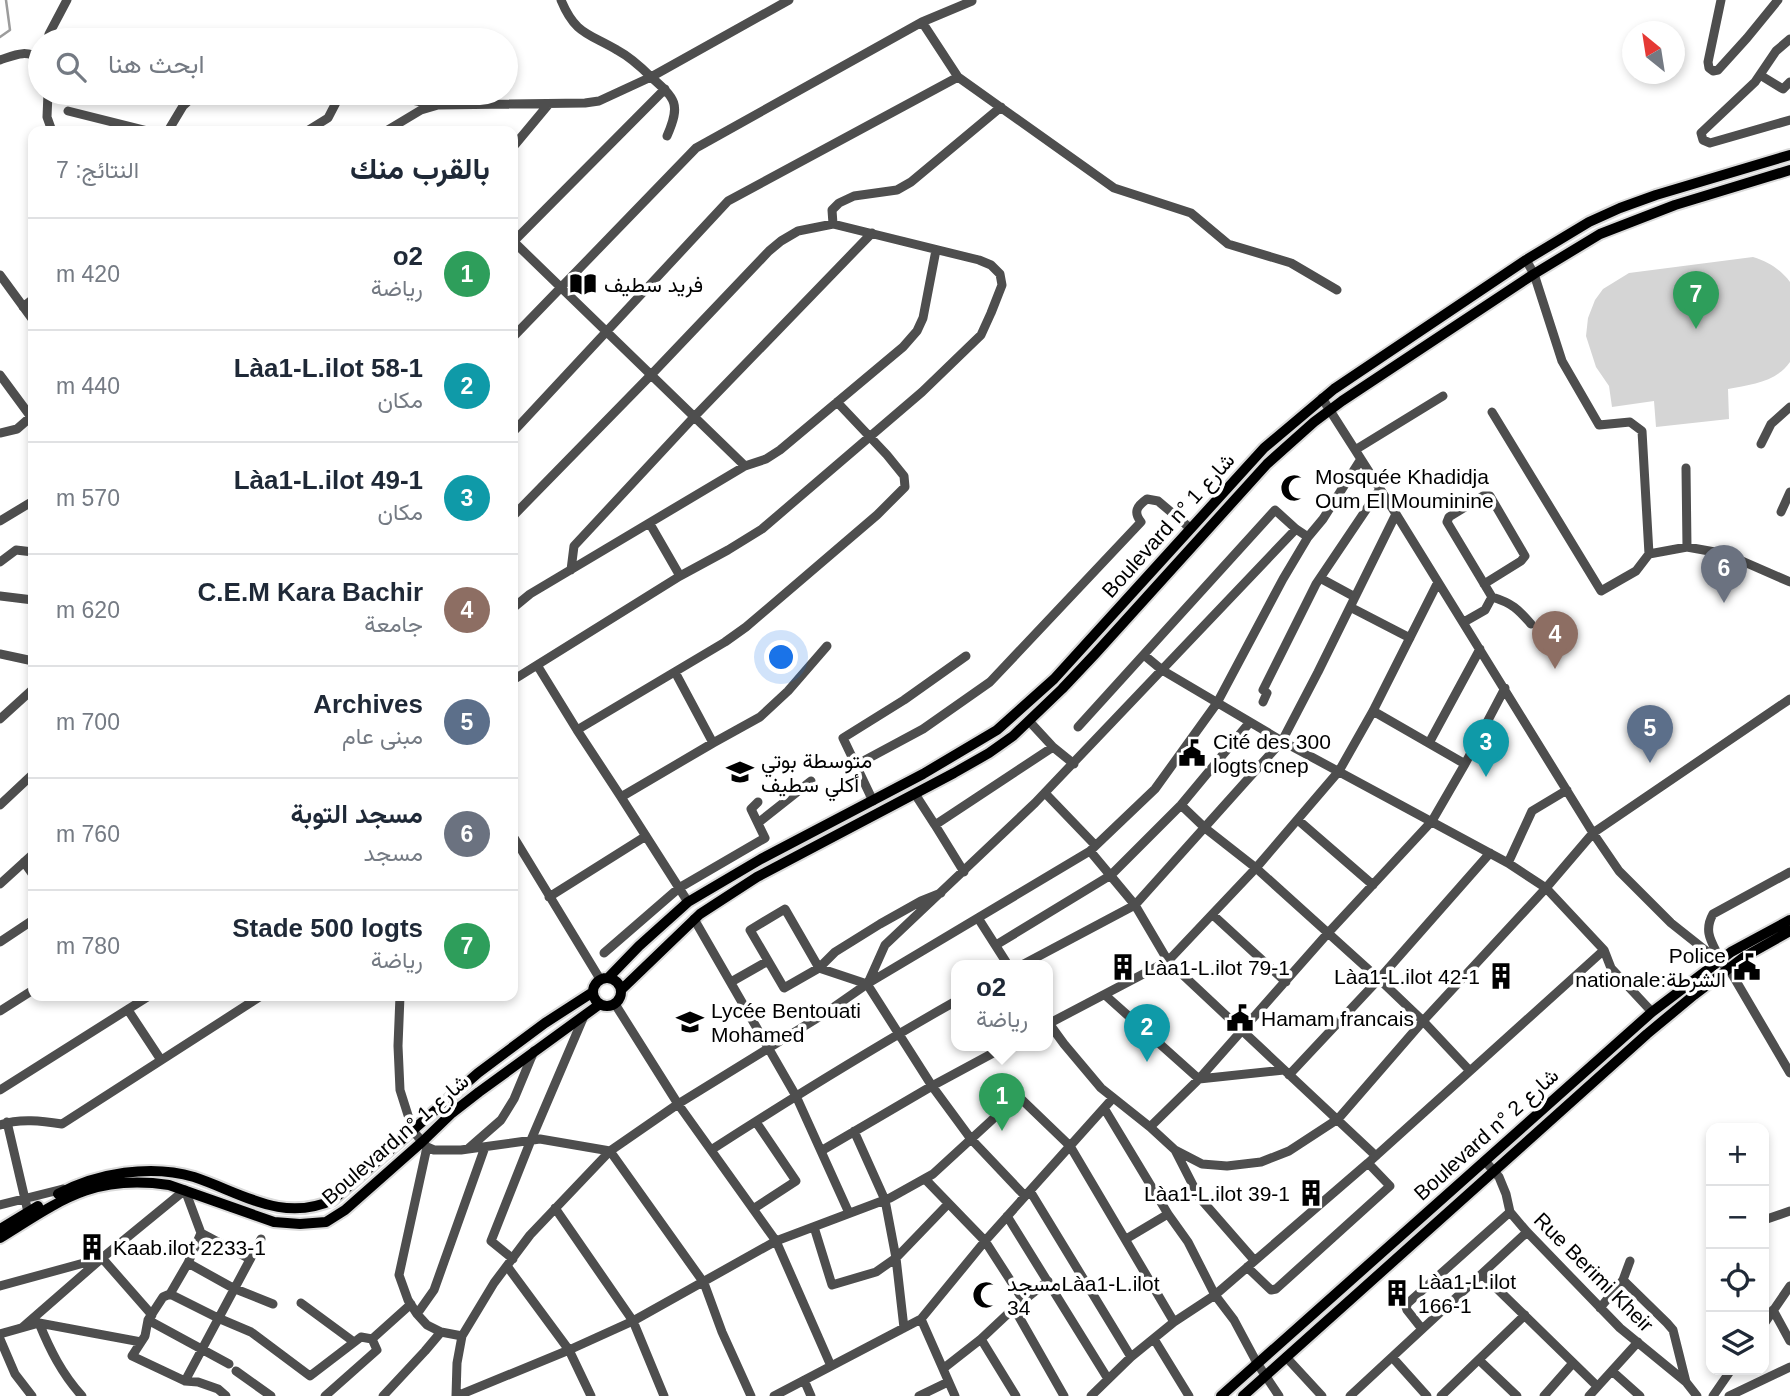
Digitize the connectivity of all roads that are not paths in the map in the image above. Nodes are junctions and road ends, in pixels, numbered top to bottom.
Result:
1 (67, 0) edge
2 (561, 0) edge
3 (789, 0) edge
4 (970, 0) edge
5 (1721, 0) edge
6 (1778, 0) edge
7 (922, 22) junction
8 (52, 28) edge
9 (1790, 39) edge
10 (28, 53) edge
11 (0, 60) edge
12 (1760, 75) junction
13 (958, 77) junction
14 (651, 78) junction
15 (1790, 82) edge
16 (665, 89) junction
17 (48, 105) edge
18 (184, 105) edge
19 (335, 105) edge
20 (438, 105) joint
21 (548, 105) junction
22 (1001, 107) junction
23 (68, 111) dead end
24 (1790, 120) edge
25 (50, 126) edge
26 (128, 126) edge
27 (171, 126) edge
28 (315, 126) edge
29 (395, 126) edge
30 (667, 136) dead end
31 (518, 141) edge
32 (1790, 155) edge
33 (1790, 170) edge
34 (833, 224) junction
35 (872, 233) junction
36 (518, 237) edge
37 (518, 247) edge
38 (936, 250) junction
39 (1526, 260) junction
40 (1534, 274) junction
41 (0, 275) edge
42 (561, 288) junction
43 (1337, 290) dead end
44 (28, 303) edge
45 (23, 307) junction
46 (28, 314) edge
47 (606, 330) junction
48 (518, 332) edge
49 (0, 374) edge
50 (650, 376) junction
51 (1443, 396) dead end
52 (1322, 398) junction
53 (837, 402) junction
54 (1790, 407) edge
55 (1330, 410) junction
56 (28, 411) edge
57 (1492, 412) dead end
58 (694, 418) junction
59 (28, 419) edge
60 (518, 427) edge
61 (0, 433) edge
62 (869, 437) junction
63 (1761, 444) dead end
64 (1355, 450) junction
65 (1361, 459) junction
66 (745, 466) junction
67 (1686, 468) dead end
68 (1381, 489) junction
69 (1790, 492) edge
70 (28, 504) edge
71 (518, 511) edge
72 (1781, 512) dead end
73 (1396, 514) junction
74 (0, 521) edge
75 (650, 524) junction
76 (1190, 528) junction
77 (1296, 529) junction
78 (1308, 537) junction
79 (1688, 547) junction
80 (28, 551) edge
81 (1649, 554) junction
82 (0, 562) edge
83 (571, 570) junction
84 (680, 576) junction
85 (1320, 578) junction
86 (1438, 582) junction
87 (1790, 582) edge
88 (1484, 584) junction
89 (0, 596) edge
90 (1355, 597) junction
91 (1492, 597) junction
92 (28, 599) edge
93 (518, 604) edge
94 (1350, 607) junction
95 (1464, 622) junction
96 (1531, 624) dead end
97 (1410, 638) junction
98 (827, 646) dead end
99 (1480, 649) junction
100 (0, 654) edge
101 (1144, 655) junction
102 (966, 656) dead end
103 (28, 660) edge
104 (537, 665) junction
105 (1162, 670) junction
106 (675, 672) junction
107 (518, 677) edge
108 (1505, 688) junction
109 (28, 694) edge
110 (1790, 699) edge
111 (1263, 702) dead end
112 (1217, 703) junction
113 (1373, 711) junction
114 (0, 719) edge
115 (1029, 721) junction
116 (1250, 722) junction
117 (1078, 727) dead end
118 (577, 730) junction
119 (1282, 741) junction
120 (713, 743) junction
121 (1429, 743) junction
122 (1054, 747) junction
123 (1074, 764) junction
124 (1465, 764) junction
125 (856, 765) junction
126 (1339, 771) junction
127 (28, 779) edge
128 (811, 781) dead end
129 (1567, 790) junction
130 (1045, 793) junction
131 (915, 794) junction
132 (621, 797) junction
133 (873, 801) junction
134 (758, 802) dead end
135 (0, 805) edge
136 (1181, 805) junction
137 (1297, 820) junction
138 (1432, 821) junction
139 (758, 823) junction
140 (935, 825) junction
141 (1205, 828) junction
142 (1593, 833) junction
143 (646, 836) junction
144 (765, 838) junction
145 (518, 844) edge
146 (1093, 848) junction
147 (774, 852) junction
148 (1490, 853) junction
149 (28, 858) edge
150 (24, 862) junction
151 (1508, 863) junction
152 (28, 868) edge
153 (1256, 868) junction
154 (964, 872) junction
155 (1790, 872) edge
156 (1111, 875) junction
157 (0, 884) edge
158 (1373, 885) junction
159 (679, 888) junction
160 (1546, 888) junction
161 (941, 893) junction
162 (549, 897) junction
163 (688, 902) junction
164 (1135, 905) junction
165 (1213, 915) junction
166 (978, 918) junction
167 (694, 919) junction
168 (1790, 920) edge
169 (28, 923) edge
170 (1790, 931) edge
171 (1328, 933) junction
172 (0, 942) edge
173 (996, 945) junction
174 (1604, 950) junction
175 (604, 953) dead end
176 (1005, 960) edge
177 (1031, 960) edge
178 (768, 961) junction
179 (1168, 961) junction
180 (1725, 965) junction
181 (818, 968) junction
182 (605, 978) junction
183 (1379, 979) junction
184 (731, 982) junction
185 (1286, 982) junction
186 (867, 984) junction
187 (621, 990) junction
188 (593, 992) junction
189 (28, 993) edge
190 (1105, 995) junction
191 (142, 1001) edge
192 (253, 1001) edge
193 (400, 1001) edge
194 (600, 1004) junction
195 (615, 1004) junction
196 (951, 1004) edge
197 (128, 1010) junction
198 (0, 1011) edge
199 (1652, 1012) junction
200 (585, 1014) junction
201 (1053, 1021) edge
202 (1423, 1021) junction
203 (1053, 1030) edge
204 (1242, 1031) junction
205 (899, 1034) junction
206 (768, 1048) junction
207 (535, 1050) junction
208 (997, 1051) edge
209 (161, 1060) junction
210 (1470, 1071) junction
211 (1287, 1072) junction
212 (1790, 1073) edge
213 (1199, 1079) junction
214 (932, 1086) junction
215 (0, 1090) edge
216 (796, 1096) junction
217 (1112, 1098) junction
218 (678, 1104) junction
219 (1104, 1108) junction
220 (1338, 1119) junction
221 (756, 1122) junction
222 (4, 1123) edge
223 (1150, 1127) junction
224 (413, 1131) junction
225 (854, 1131) junction
226 (971, 1139) junction
227 (531, 1140) junction
228 (424, 1145) junction
229 (1070, 1146) junction
230 (485, 1147) junction
231 (468, 1149) junction
232 (711, 1150) junction
233 (1175, 1150) junction
234 (610, 1151) junction
235 (821, 1151) junction
236 (1377, 1156) junction
237 (1485, 1161) junction
238 (1368, 1163) junction
239 (1494, 1171) junction
240 (925, 1179) junction
241 (73, 1186) junction
242 (185, 1190) junction
243 (1028, 1193) junction
244 (25, 1198) junction
245 (885, 1199) junction
246 (948, 1204) junction
247 (0, 1205) edge
248 (555, 1208) junction
249 (753, 1209) junction
250 (1790, 1211) edge
251 (27, 1212) junction
252 (1510, 1212) junction
253 (849, 1213) junction
254 (1168, 1214) junction
255 (1007, 1216) junction
256 (1769, 1219) edge
257 (814, 1227) junction
258 (0, 1229) edge
259 (1527, 1231) junction
260 (201, 1233) junction
261 (0, 1238) edge
262 (261, 1239) dead end
263 (1126, 1239) junction
264 (776, 1241) junction
265 (985, 1241) junction
266 (102, 1258) junction
267 (896, 1258) junction
268 (250, 1259) junction
269 (1630, 1261) dead end
270 (188, 1263) junction
271 (510, 1263) junction
272 (1251, 1263) junction
273 (1482, 1273) junction
274 (1048, 1280) junction
275 (1623, 1280) junction
276 (704, 1283) junction
277 (0, 1286) edge
278 (1790, 1286) edge
279 (233, 1288) junction
280 (170, 1294) junction
281 (1215, 1295) junction
282 (1023, 1300) junction
283 (302, 1303) dead end
284 (273, 1304) dead end
285 (411, 1304) junction
286 (1014, 1308) junction
287 (1600, 1308) junction
288 (1773, 1310) junction
289 (417, 1314) junction
290 (1525, 1315) junction
291 (1769, 1316) edge
292 (150, 1318) junction
293 (218, 1318) junction
294 (921, 1319) junction
295 (633, 1321) junction
296 (1174, 1322) junction
297 (39, 1323) junction
298 (23, 1328) junction
299 (904, 1328) junction
300 (1422, 1329) junction
301 (441, 1332) junction
302 (462, 1336) junction
303 (0, 1337) edge
304 (372, 1339) junction
305 (981, 1339) junction
306 (1154, 1339) junction
307 (1790, 1340) edge
308 (141, 1342) junction
309 (354, 1342) junction
310 (1637, 1342) junction
311 (201, 1349) junction
312 (569, 1350) junction
313 (1131, 1357) junction
314 (1286, 1357) junction
315 (1392, 1357) junction
316 (1479, 1360) junction
317 (1257, 1363) junction
318 (1573, 1363) junction
319 (831, 1366) junction
320 (1790, 1367) edge
321 (944, 1368) junction
322 (1612, 1371) junction
323 (1266, 1374) junction
324 (1728, 1375) edge
325 (1108, 1379) junction
326 (804, 1380) junction
327 (185, 1381) junction
328 (948, 1382) junction
329 (1686, 1382) junction
330 (1598, 1386) junction
331 (32, 1396) edge
332 (82, 1396) edge
333 (226, 1396) edge
334 (271, 1396) edge
335 (325, 1396) edge
336 (383, 1396) edge
337 (457, 1396) edge
338 (591, 1396) edge
339 (664, 1396) edge
340 (751, 1396) edge
341 (774, 1396) edge
342 (811, 1396) edge
343 (919, 1396) edge
344 (956, 1396) edge
345 (1016, 1396) edge
346 (1064, 1396) edge
347 (1091, 1396) edge
348 (1189, 1396) edge
349 (1221, 1396) edge
350 (1243, 1396) edge
351 (1279, 1396) edge
352 (1322, 1396) edge
353 (1350, 1396) edge
354 (1427, 1396) edge
355 (1441, 1396) edge
356 (1517, 1396) edge
357 (1544, 1396) edge
358 (1589, 1396) edge
359 (1640, 1396) edge
360 (1697, 1396) edge
361 (1713, 1396) edge
362 (1729, 1396) edge

1 - 8 street
2 - 14 street
3 - 14 street
4 - 7 street
5 - 6 street
7 - 13 street
7 - 42 street
9 - 12 street
10 - 11 street
12 - 15 street
12 - 24 street
13 - 22 street
13 - 47 street
14 - 16 street
14 - 21 street
16 - 30 street
16 - 36 street
17 - 25 street
18 - 27 street
19 - 28 street
20 - 21 street
20 - 29 street
21 - 31 street
22 - 34 street
22 - 43 street
23 - 26 street
32 - 39 main road, Boulevard n° شارع 1
33 - 40 main road, Boulevard n° شارع 1
34 - 35 street
34 - 50 street
35 - 38 street
35 - 58 street
37 - 42 street
38 - 53 street
38 - 62 street
39 - 40 street
39 - 52 main road, Boulevard n° شارع 1
40 - 55 main road, Boulevard n° شارع 1
40 - 81 street
41 - 45 street
42 - 47 street
42 - 48 street
44 - 45 street
45 - 46 street
47 - 50 street
47 - 60 street
49 - 56 street
50 - 58 street
50 - 71 street
51 - 64 street
52 - 55 street
52 - 76 main road, Boulevard n° شارع 1
53 - 62 street
53 - 66 street
54 - 63 street
55 - 64 street
55 - 115 main road, Boulevard n° شارع 1
57 - 81 street
58 - 66 street
58 - 83 street
59 - 61 street
62 - 84 street
62 - 106 street
64 - 65 street
65 - 68 street
65 - 78 street
66 - 75 street
67 - 79 street
68 - 73 street
68 - 85 street
69 - 72 street
70 - 74 street
73 - 86 street
73 - 90 street
75 - 83 street
75 - 84 street
76 - 125 street
76 - 133 main road, Boulevard n° شارع 1
77 - 78 street
77 - 101 street
77 - 105 street
78 - 112 street
79 - 81 street
79 - 87 street
80 - 82 street
83 - 93 street
84 - 104 street
85 - 90 street
85 - 111 street
86 - 95 street
86 - 97 street
88 - 88 street
88 - 91 street
89 - 92 street
90 - 94 street
91 - 95 street
91 - 96 street
94 - 97 street
94 - 119 street
95 - 99 street
97 - 113 street
98 - 120 street
99 - 108 street
99 - 121 street
100 - 103 street
101 - 105 street
101 - 117 street
102 - 125 street
104 - 107 street
104 - 118 street
105 - 112 street
105 - 123 street
106 - 118 street
106 - 120 street
108 - 124 street
108 - 129 street
109 - 114 street
110 - 142 street
112 - 116 street
112 - 146 street
113 - 121 street
113 - 126 street
115 - 122 street
115 - 131 main road, Boulevard n° شارع 1
116 - 119 street
116 - 136 street
118 - 132 street
119 - 126 street
119 - 141 street
120 - 132 street
121 - 124 street
122 - 123 street
122 - 140 street
123 - 130 street
124 - 138 street
125 - 133 street
126 - 137 street
126 - 138 street
127 - 135 street
128 - 139 street
129 - 142 street
129 - 151 street
130 - 146 street
130 - 154 street
131 - 140 street
131 - 167 main road, Boulevard n° شارع 1
132 - 143 street
133 - 147 main road, Boulevard n° شارع 1
134 - 139 street
136 - 141 street
136 - 156 street
137 - 153 street
137 - 158 street
138 - 148 street
138 - 158 street
139 - 144 street
140 - 154 street
141 - 153 street
141 - 164 street
142 - 160 street
142 - 180 street
143 - 159 street
143 - 162 street
144 - 147 street
144 - 159 street
145 - 162 street
146 - 156 street
146 - 166 street
147 - 163 main road, Boulevard n° شارع 1
148 - 151 street
148 - 183 street
149 - 150 street
150 - 152 street
150 - 157 street
151 - 160 street
153 - 165 street
153 - 171 street
154 - 161 street
155 - 180 street
156 - 164 street
156 - 173 street
158 - 171 street
159 - 163 street
159 - 175 street
160 - 174 street
160 - 202 street
161 - 181 street
161 - 186 street
162 - 182 street
163 - 182 main road, Boulevard n° شارع 1
164 - 177 street
164 - 179 street
165 - 179 street
165 - 185 street
166 - 173 street
166 - 186 street
167 - 184 street
167 - 187 main road, Boulevard n° شارع 1
168 - 180 main road, Boulevard n° شارع 2
169 - 172 street
170 - 180 main road, Boulevard n° شارع 2
171 - 183 street
171 - 185 street
173 - 176 street
174 - 199 street
174 - 210 street
178 - 181 street
178 - 181 street
178 - 184 street
179 - 190 street
179 - 204 street
180 - 199 main road, Boulevard n° شارع 2
180 - 212 street
180 - 239 main road, Boulevard n° شارع 2
181 - 186 street
182 - 187 main road
182 - 188 main road
183 - 202 street
183 - 211 street
184 - 206 street
185 - 204 street
186 - 205 street
186 - 206 street
187 - 195 main road
188 - 194 main road
188 - 224 main road, Boulevard n° شارع 1
189 - 198 street
190 - 201 street
190 - 213 street
191 - 197 street
192 - 209 street
193 - 224 street
194 - 195 main road
194 - 200 main road, Boulevard n° شارع 1
195 - 218 street
196 - 205 street
197 - 209 street
197 - 215 street
199 - 237 main road, Boulevard n° شارع 2
200 - 207 main road, Boulevard n° شارع 1
200 - 227 street
202 - 210 street
202 - 220 street
203 - 217 street
204 - 211 street
204 - 213 street
205 - 214 street
205 - 216 street
206 - 216 street
206 - 218 street
207 - 228 main road, Boulevard n° شارع 1
207 - 231 street
208 - 214 street
209 - 222 street
210 - 236 street
211 - 213 street
211 - 220 street
213 - 223 street
214 - 225 street
214 - 226 street
216 - 221 street
216 - 235 street
217 - 219 street
217 - 223 street
218 - 232 street
218 - 234 street
219 - 229 street
219 - 254 street
220 - 233 street
220 - 236 street
221 - 232 street
221 - 249 street
222 - 244 street
223 - 233 street
224 - 228 street
224 - 241 main road, Boulevard n° شارع 1
225 - 235 street
225 - 245 street
226 - 229 street
226 - 240 street
226 - 243 street
227 - 230 street
227 - 234 street
227 - 271 street
228 - 231 street
228 - 242 main road, Boulevard n° شارع 1
228 - 285 street
229 - 243 street
229 - 263 street
230 - 231 street
230 - 289 street
232 - 249 street
233 - 272 street
234 - 248 street
234 - 276 street
235 - 253 street
236 - 238 street
237 - 239 street, Rue Berimi Kheir
237 - 317 main road, Boulevard n° شارع 2
238 - 272 street
238 - 272 street
239 - 252 street, Rue Berimi Kheir
239 - 314 main road, Boulevard n° شارع 2
240 - 245 street
240 - 246 street
241 - 244 street
241 - 251 main road, Boulevard n° شارع 1
242 - 260 street
242 - 261 main road, Boulevard n° شارع 1
242 - 266 street
243 - 255 street
243 - 313 street
244 - 247 street
244 - 251 street
245 - 253 street
245 - 267 street
246 - 265 street
246 - 267 street
248 - 271 street
248 - 295 street
249 - 264 street
250 - 256 street
251 - 258 main road, Boulevard n° شارع 1
252 - 259 street, Rue Berimi Kheir
252 - 300 street
253 - 257 street
254 - 263 street
254 - 281 street
255 - 265 street
255 - 274 street
257 - 264 street
257 - 267 street
259 - 273 street
259 - 287 street, Rue Berimi Kheir
260 - 268 street
260 - 270 street
262 - 268 street
263 - 296 street
264 - 276 street
264 - 319 street
265 - 282 street
265 - 294 street
266 - 277 street
266 - 292 street
266 - 298 street
267 - 299 street
268 - 279 street
269 - 275 street
270 - 279 street
270 - 280 street
271 - 302 street
271 - 312 street
272 - 281 street
273 - 290 street
273 - 300 street
274 - 282 street
274 - 325 street
275 - 287 street
275 - 329 street
276 - 295 street
276 - 340 street
278 - 288 street
279 - 284 street
279 - 293 street
280 - 292 street
280 - 293 street
281 - 296 street
281 - 317 street
282 - 286 street
283 - 309 street
285 - 289 street
285 - 304 street
286 - 305 street
286 - 346 street
287 - 310 street, Rue Berimi Kheir
288 - 291 street
288 - 307 street
289 - 301 street
290 - 316 street
290 - 318 street
292 - 308 street
292 - 311 street
293 - 309 street
293 - 311 street
294 - 299 street
294 - 321 street
295 - 312 street
295 - 339 street
296 - 306 street
297 - 298 street
297 - 308 street
297 - 332 street
298 - 303 street
299 - 319 street
300 - 315 street
301 - 302 street
301 - 336 street
302 - 337 street
303 - 331 street
304 - 309 street
304 - 335 street
305 - 321 street
305 - 345 street
306 - 313 street
306 - 348 street
308 - 327 street
310 - 322 street
310 - 329 street, Rue Berimi Kheir
311 - 327 street
311 - 334 street
312 - 337 street
312 - 338 street
313 - 325 street
314 - 323 main road, Boulevard n° شارع 2
314 - 352 street
315 - 353 street
315 - 354 street
316 - 355 street
316 - 356 street
317 - 323 street
317 - 349 main road, Boulevard n° شارع 2
318 - 330 street
318 - 357 street
319 - 326 street
320 - 362 street
321 - 328 street
322 - 330 street
322 - 359 street
323 - 350 main road, Boulevard n° شارع 2
323 - 351 street
324 - 361 street
325 - 347 street
326 - 341 street
326 - 342 street
327 - 333 street
328 - 343 street
328 - 344 street
329 - 360 street, Rue Berimi Kheir
330 - 358 street

